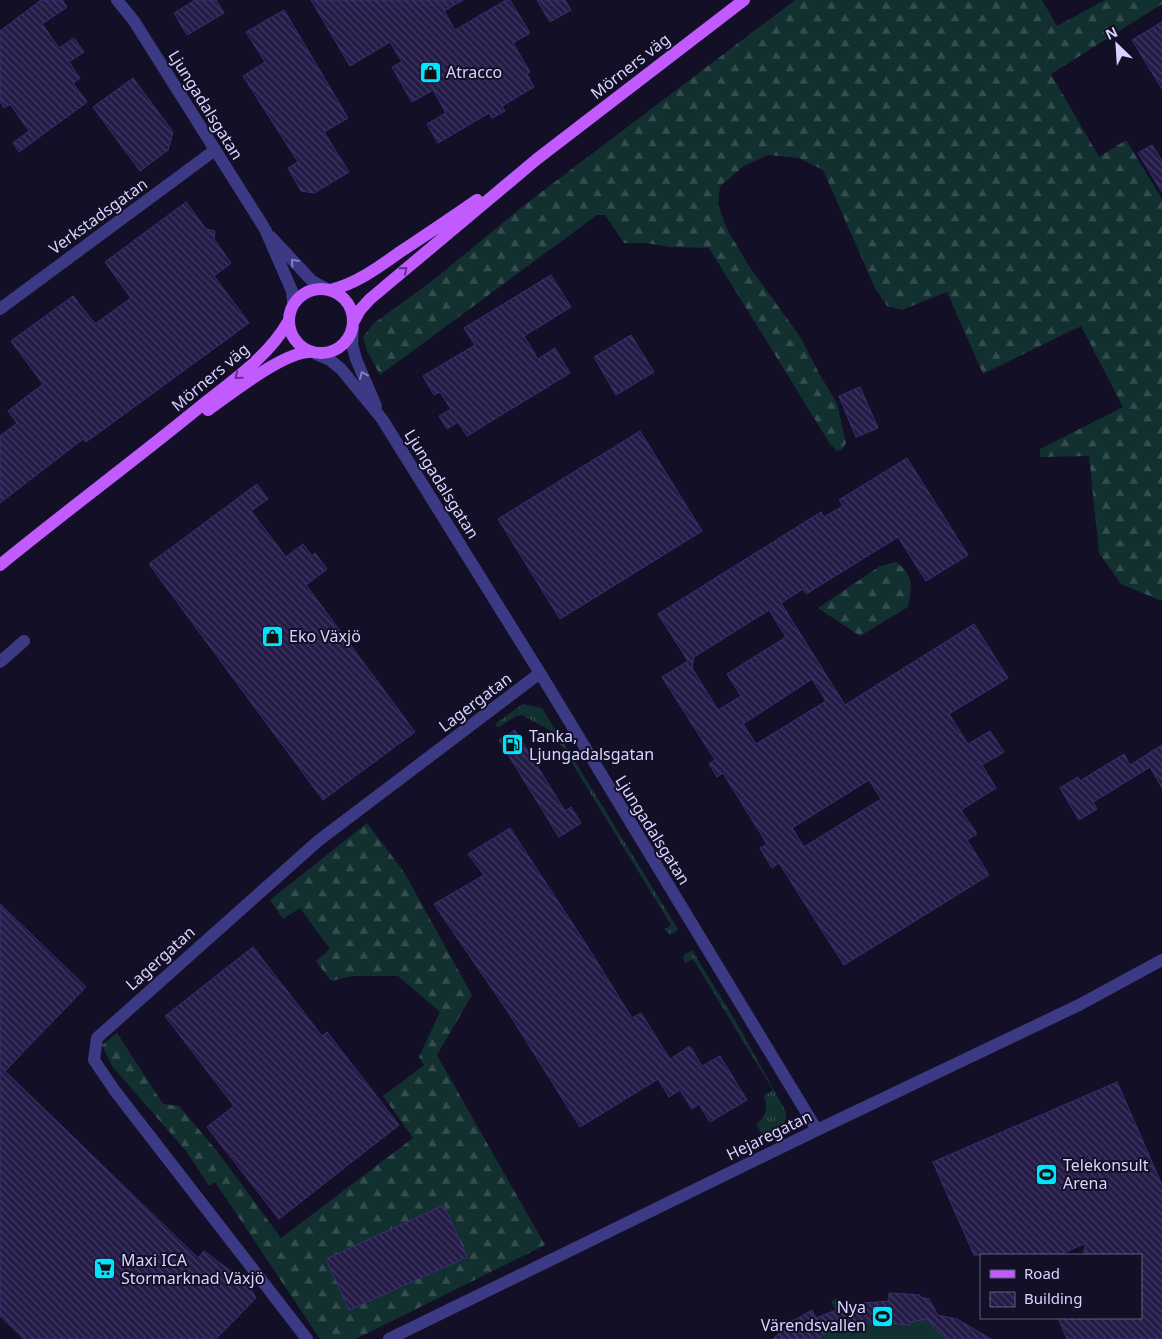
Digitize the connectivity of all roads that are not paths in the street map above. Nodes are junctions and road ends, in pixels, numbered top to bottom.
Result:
1 (117, 0) edge
2 (744, 0) edge
3 (215, 150) junction
4 (537, 159) junction
5 (265, 229) junction
6 (328, 290) junction
7 (293, 304) junction
8 (0, 310) edge
9 (288, 322) junction
10 (353, 323) junction
11 (313, 353) junction
12 (382, 420) junction
13 (146, 452) junction
14 (0, 565) edge
15 (24, 641) dead end
16 (0, 662) edge
17 (540, 674) junction
18 (1162, 960) edge
19 (817, 1130) junction
20 (307, 1339) edge
21 (389, 1339) edge

1 - 3 street, Ljungadalsgatan
2 - 4 main road, Mörners väg
3 - 5 street, Ljungadalsgatan
3 - 8 street, Verkstadsgatan
4 - 6 main road, Mörners väg
10 -> 4 main road, Mörners väg
6 -> 5 street, Ljungadalsgatan
5 - 7 street, Ljungadalsgatan
6 - 7 main road
6 - 10 main road
7 - 9 main road
9 - 11 main road
9 -> 13 main road, Mörners väg
10 - 11 main road
12 -> 10 street, Ljungadalsgatan
11 - 12 street, Ljungadalsgatan
11 - 13 main road, Mörners väg
12 - 17 street, Ljungadalsgatan
13 - 14 main road, Mörners väg
15 - 16 street
17 - 19 street, Ljungadalsgatan
17 - 20 street, Lagergatan
18 - 19 street, Hejaregatan
19 - 21 street, Hejaregatan

